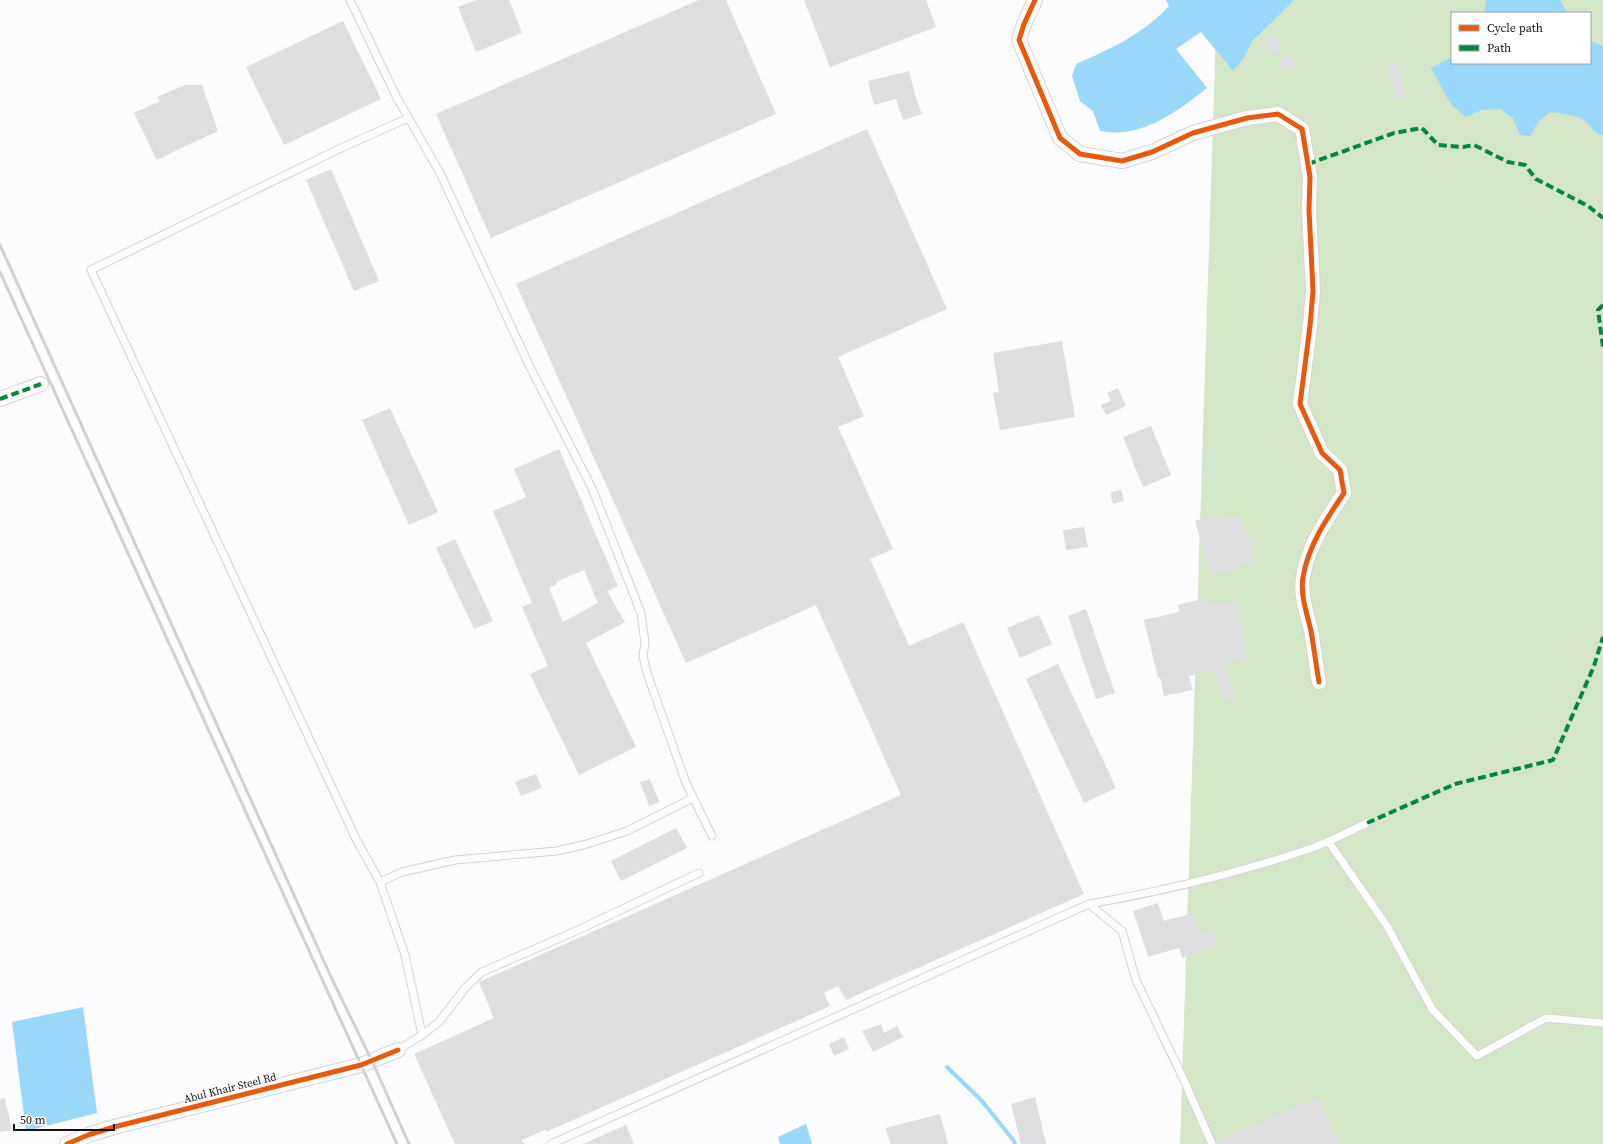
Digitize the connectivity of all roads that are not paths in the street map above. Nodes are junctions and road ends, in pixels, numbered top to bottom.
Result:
1 (350, 0) edge
2 (1035, 0) edge
3 (408, 118) junction
4 (41, 384) dead end
5 (0, 399) edge
6 (1319, 682) dead end
7 (693, 798) junction
8 (1367, 824) dead end
9 (712, 836) dead end
10 (1328, 841) junction
11 (699, 873) dead end
12 (380, 882) junction
13 (1089, 904) junction
14 (1603, 1023) edge
15 (422, 1035) junction
16 (398, 1050) joint
17 (67, 1144) edge
18 (551, 1144) edge
19 (1212, 1144) edge

1 - 3 lane
2 - 6 street
3 - 7 lane
3 - 12 lane
4 - 5 street
7 - 9 lane
7 - 12 lane
8 - 10 lane
10 - 13 lane
10 - 14 lane
11 - 15 lane
12 - 15 lane
13 - 18 lane
13 - 19 lane
15 - 16 lane
16 - 17 street, Abul Khair Steel Rd

